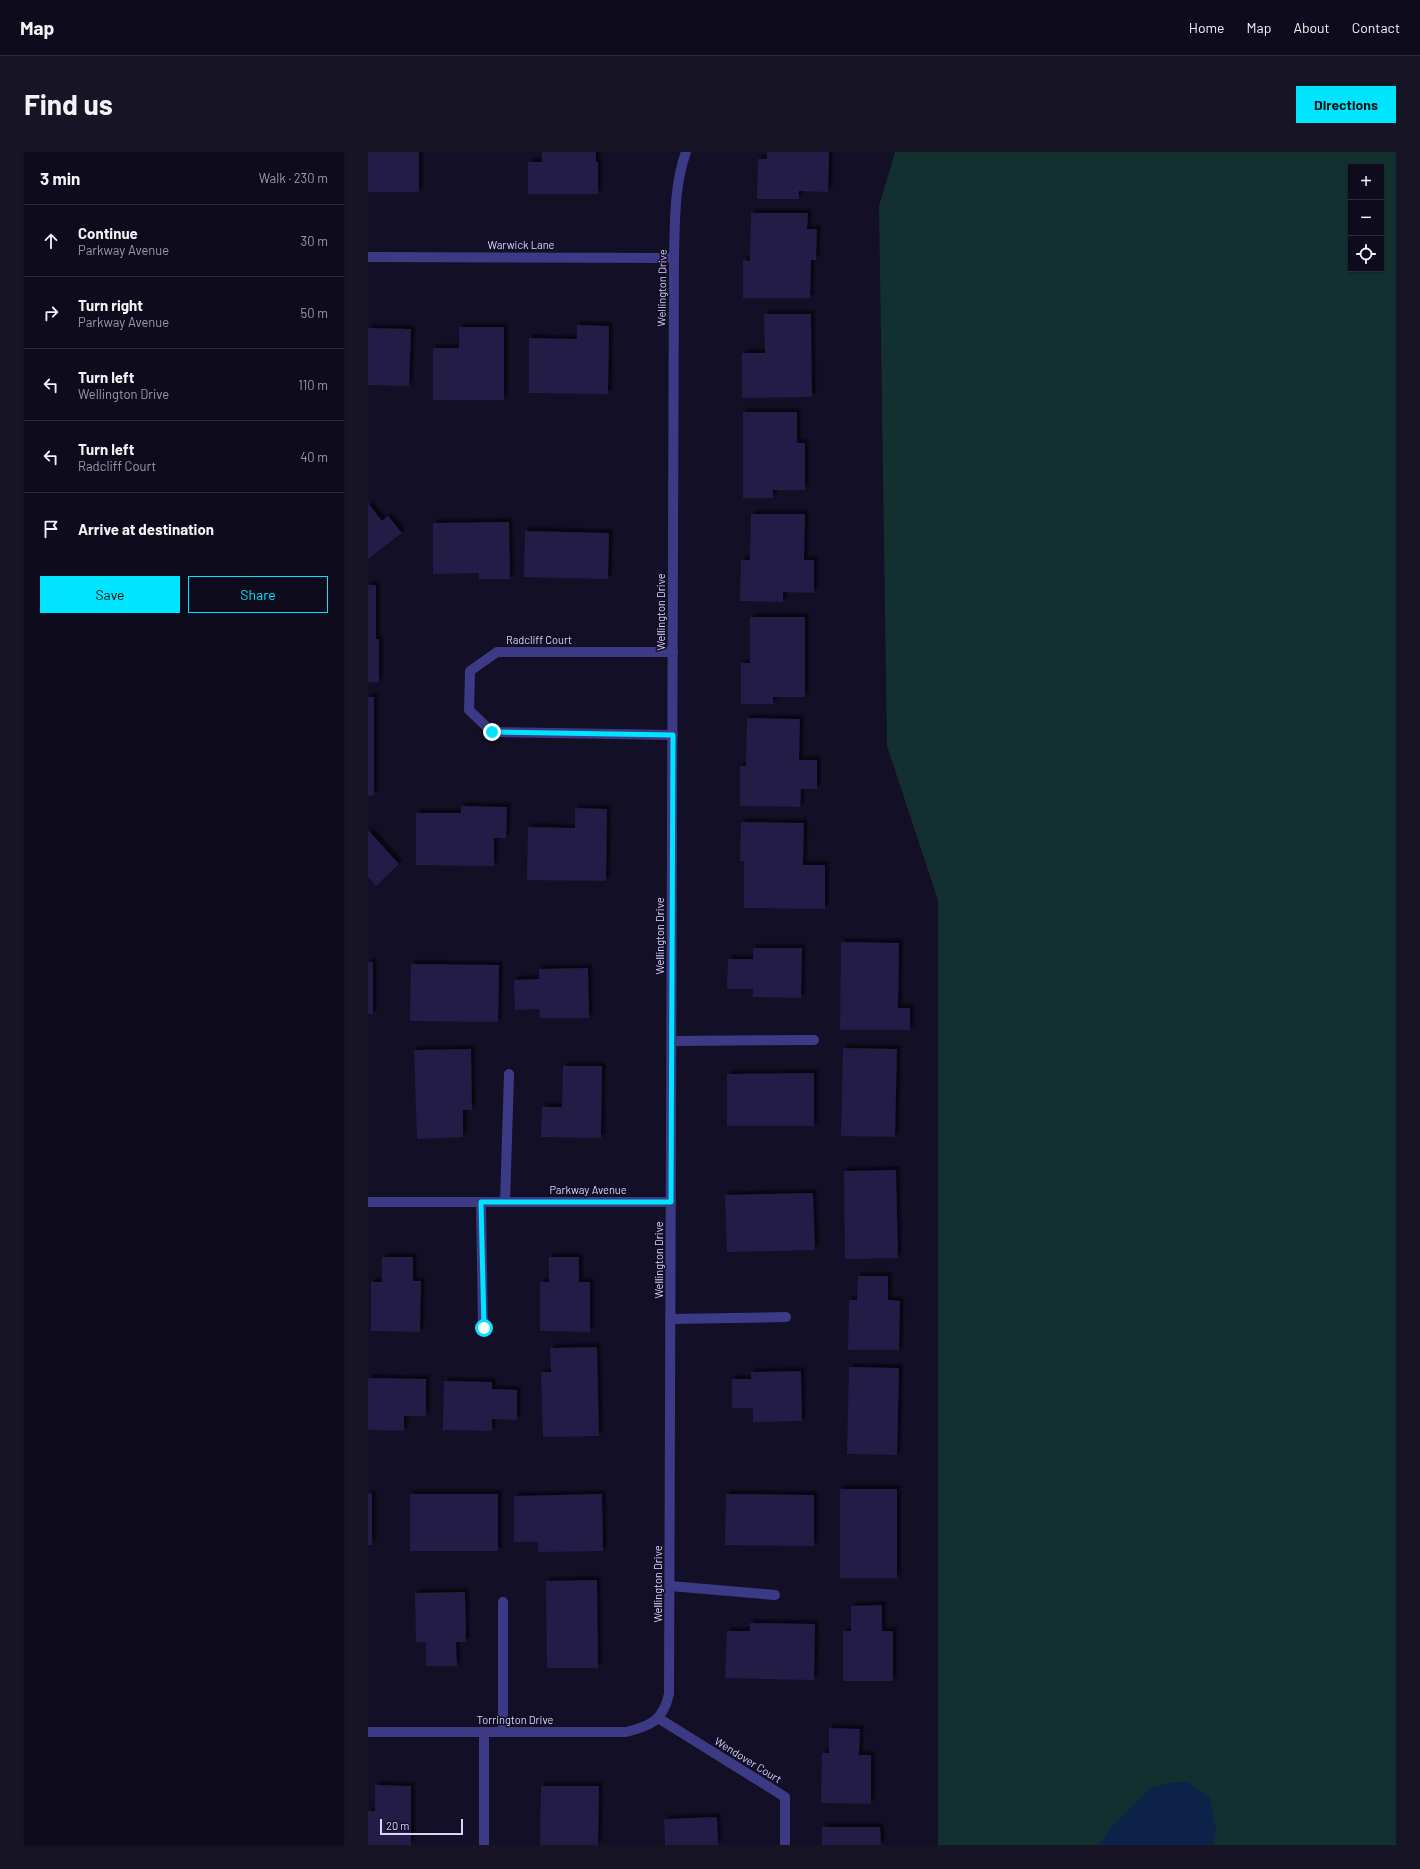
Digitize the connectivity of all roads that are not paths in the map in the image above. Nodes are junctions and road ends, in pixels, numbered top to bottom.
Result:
1 (686, 152) edge
2 (368, 257) edge
3 (674, 258) junction
4 (673, 652) junction
5 (673, 735) junction
6 (814, 1040) dead end
7 (672, 1041) junction
8 (509, 1074) dead end
9 (368, 1202) edge
10 (481, 1202) junction
11 (505, 1202) junction
12 (671, 1202) junction
13 (786, 1317) dead end
14 (671, 1319) junction
15 (484, 1328) dead end
16 (670, 1586) junction
17 (775, 1595) dead end
18 (503, 1602) dead end
19 (658, 1718) junction
20 (368, 1732) edge
21 (484, 1732) junction
22 (503, 1732) junction
23 (484, 1845) edge
24 (785, 1845) edge

1 - 3 street, Wellington Drive
2 - 3 street, Warwick Lane
3 - 4 street, Wellington Drive
4 - 5 street, Wellington Drive
4 - 5 street, Radcliff Court
5 - 7 street, Wellington Drive
6 - 7 street
7 - 12 street, Wellington Drive
8 - 11 street
9 - 10 street, Parkway Avenue
10 - 11 street, Parkway Avenue
10 - 15 street
11 - 12 street, Parkway Avenue
12 - 14 street, Wellington Drive
13 - 14 street
14 - 16 street, Wellington Drive
16 - 17 street
16 - 19 street, Wellington Drive
18 - 22 street
19 - 22 street, Torrington Drive
19 - 24 street, Wendover Court
20 - 21 street, Torrington Drive
21 - 22 street, Torrington Drive
21 - 23 street

